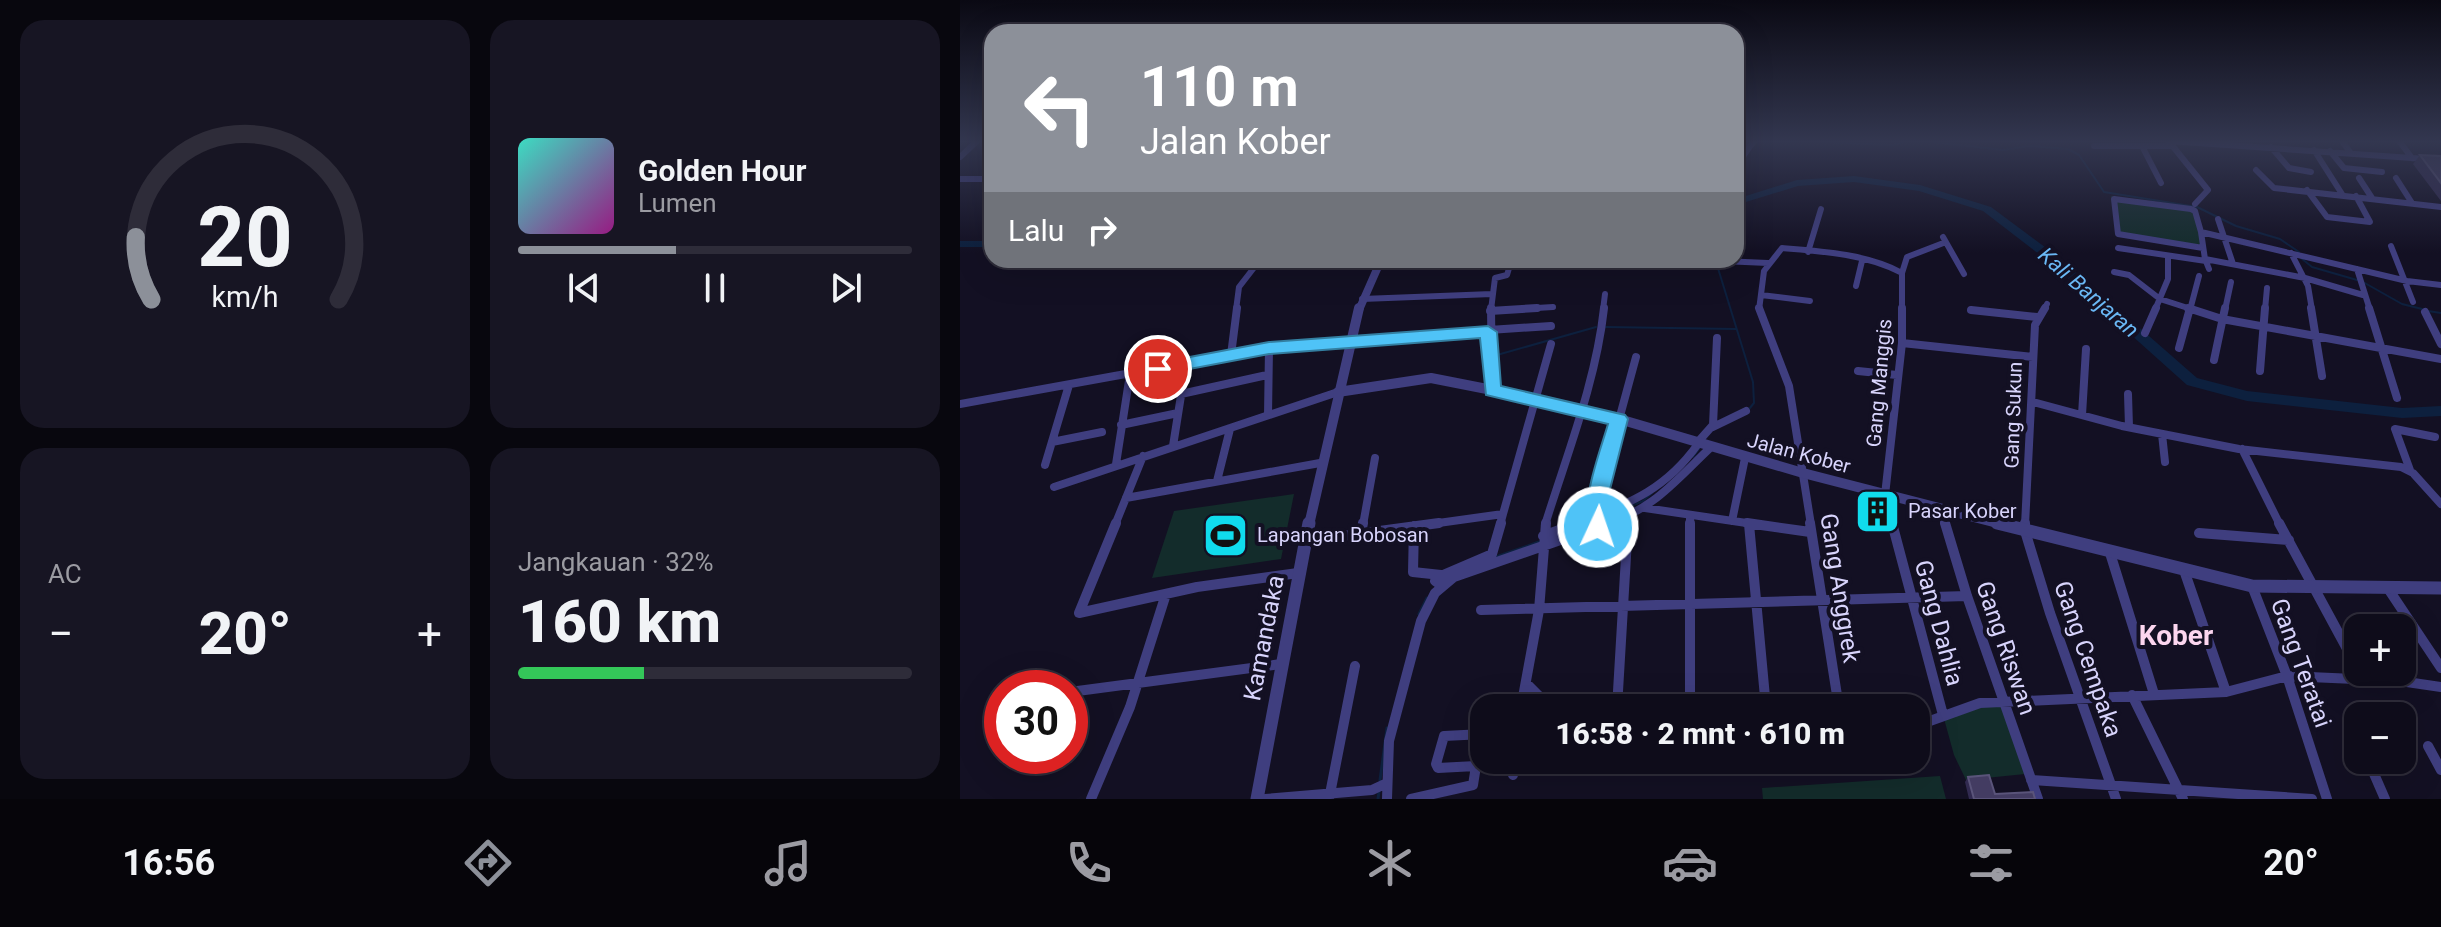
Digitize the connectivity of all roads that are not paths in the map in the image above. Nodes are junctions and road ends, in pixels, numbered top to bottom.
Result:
1 (2159, 178) edge
2 (2199, 178) edge
3 (2264, 178) edge
4 (2332, 178) edge
5 (2359, 178) dead end
6 (2396, 178) dead end
7 (960, 179) edge
8 (980, 179) joint
9 (984, 179) edge
10 (2161, 183) dead end
11 (2307, 190) junction
12 (2342, 194) junction
13 (2356, 196) junction
14 (2372, 198) junction
15 (2412, 203) junction
16 (2195, 204) dead end
17 (2441, 207) edge
18 (1821, 209) dead end
19 (2218, 219) dead end
20 (2201, 232) junction
21 (2225, 237) junction
22 (2391, 246) dead end
23 (2118, 248) dead end
24 (2203, 248) junction
25 (1808, 252) junction
26 (2292, 253) junction
27 (2168, 256) junction
28 (1862, 261) junction
29 (1744, 262) edge
30 (1768, 263) junction
31 (2207, 263) junction
32 (2233, 264) junction
33 (1253, 268) edge
34 (1377, 268) edge
35 (1509, 268) edge
36 (2114, 272) dead end
37 (1902, 274) junction
38 (1964, 274) dead end
39 (2199, 276) dead end
40 (2359, 277) junction
41 (2305, 278) junction
42 (2407, 281) junction
43 (2231, 282) dead end
44 (2441, 285) edge
45 (1856, 286) dead end
46 (2267, 288) dead end
47 (1492, 294) junction
48 (1605, 294) dead end
49 (1761, 295) junction
50 (2363, 295) junction
51 (1362, 299) junction
52 (2160, 299) junction
53 (1810, 301) dead end
54 (2413, 302) dead end
55 (2047, 304) dead end
56 (1553, 307) dead end
57 (2189, 308) junction
58 (1971, 310) dead end
59 (1490, 311) junction
60 (2425, 312) dead end
61 (2037, 317) junction
62 (2222, 319) junction
63 (1551, 326) dead end
64 (2264, 328) junction
65 (1489, 331) junction
66 (2145, 333) dead end
67 (2317, 337) junction
68 (1717, 338) dead end
69 (1349, 342) junction
70 (1902, 343) junction
71 (1551, 344) dead end
72 (2441, 344) edge
73 (1269, 348) junction
74 (2179, 348) dead end
75 (2086, 349) dead end
76 (2382, 349) junction
77 (1231, 355) junction
78 (1636, 357) dead end
79 (2033, 357) junction
80 (2441, 359) edge
81 (2214, 360) dead end
82 (1186, 364) junction
83 (1858, 371) dead end
84 (2260, 371) dead end
85 (1130, 374) junction
86 (1267, 375) junction
87 (1897, 375) junction
88 (2322, 376) dead end
89 (1069, 385) junction
90 (1492, 390) junction
91 (1338, 392) junction
92 (1181, 394) junction
93 (2128, 394) dead end
94 (2397, 398) dead end
95 (1535, 401) junction
96 (2033, 402) junction
97 (960, 404) edge
98 (1581, 411) junction
99 (1746, 411) dead end
100 (1178, 413) junction
101 (1268, 415) junction
102 (2082, 415) junction
103 (1619, 419) junction
104 (1121, 425) junction
105 (1713, 427) junction
106 (2129, 427) junction
107 (1230, 429) junction
108 (1102, 432) dead end
109 (2162, 434) junction
110 (2435, 437) dead end
111 (1052, 442) junction
112 (1702, 445) junction
113 (1173, 446) junction
114 (2242, 449) junction
115 (1143, 456) junction
116 (1375, 458) dead end
117 (1745, 458) junction
118 (2165, 462) dead end
119 (1320, 463) junction
120 (1116, 464) junction
121 (1045, 465) dead end
122 (2410, 470) junction
123 (1803, 473) junction
124 (1217, 481) junction
125 (1054, 487) dead end
126 (1885, 495) junction
127 (1126, 498) junction
128 (2441, 504) edge
129 (1645, 508) junction
130 (1941, 510) junction
131 (1503, 514) junction
132 (1690, 515) junction
133 (1628, 517) junction
134 (1732, 521) junction
135 (1597, 522) junction
136 (1749, 524) junction
137 (1414, 526) junction
138 (2025, 531) junction
139 (1810, 532) junction
140 (1361, 533) junction
141 (2199, 533) dead end
142 (1543, 540) junction
143 (2289, 540) junction
144 (1305, 541) junction
145 (2110, 553) junction
146 (1298, 573) junction
147 (2185, 573) junction
148 (1440, 582) junction
149 (2252, 586) junction
150 (2311, 586) junction
151 (2387, 587) junction
152 (2441, 588) edge
153 (1166, 594) junction
154 (1967, 596) junction
155 (1912, 597) junction
156 (1823, 600) junction
157 (1755, 603) junction
158 (1689, 605) junction
159 (1625, 607) junction
160 (1481, 610) dead end
161 (1539, 610) junction
162 (2344, 644) edge
163 (1281, 664) junction
164 (1355, 666) dead end
165 (2441, 668) edge
166 (2344, 674) edge
167 (2287, 676) junction
168 (1139, 683) junction
169 (1526, 683) junction
170 (2416, 683) edge
171 (2441, 687) edge
172 (1088, 690) edge
173 (2226, 692) junction
174 (1524, 694) edge
175 (1537, 694) edge
176 (1618, 694) edge
177 (1690, 694) edge
178 (1765, 694) edge
179 (1837, 694) edge
180 (2154, 694) junction
181 (2132, 695) junction
182 (2079, 699) junction
183 (2002, 700) junction
184 (1943, 715) junction
185 (1930, 720) edge
186 (1470, 735) edge
187 (2428, 746) dead end
188 (1470, 766) edge
189 (2441, 770) edge
190 (1475, 774) edge
191 (2374, 774) edge
192 (2031, 780) junction
193 (2110, 784) junction
194 (1378, 789) edge
195 (2180, 793) edge
196 (2229, 795) edge
197 (1329, 797) edge
198 (1091, 799) edge
199 (1257, 799) edge
200 (1265, 799) edge
201 (1387, 799) edge
202 (1411, 799) edge
203 (2038, 799) edge
204 (2116, 799) edge
205 (2312, 799) edge
206 (2327, 799) edge
207 (2385, 799) edge

1 - 10 street
2 - 16 street
3 - 11 street
4 - 12 street
5 - 14 street
6 - 15 street
7 - 8 street
8 - 9 street
11 - 12 street
11 - 13 street
12 - 13 street
13 - 14 street
14 - 15 street
15 - 17 street
18 - 25 street
19 - 21 street
20 - 21 street
20 - 24 street
20 - 24 street
21 - 26 street
21 - 32 street
22 - 42 street
23 - 27 street
24 - 31 street
25 - 28 street
25 - 30 street
26 - 40 street
26 - 41 street
27 - 31 street
27 - 52 street
28 - 37 street
28 - 45 street
29 - 30 street
30 - 49 street
31 - 32 street
32 - 41 street
33 - 77 street
34 - 51 street, Kamandaka
35 - 47 street
36 - 52 street
37 - 38 street
37 - 70 street, Gang Manggis
39 - 57 street
40 - 42 street
40 - 50 street
41 - 50 street
41 - 67 street
42 - 44 street
42 - 54 street
43 - 62 street
46 - 64 street
47 - 51 street
47 - 59 street
48 - 98 street
49 - 53 street
49 - 123 street, Gang Anggrek
50 - 76 street
51 - 69 street, Kamandaka
52 - 57 street
52 - 66 street
55 - 61 street
56 - 59 street
57 - 62 street
57 - 74 street
58 - 61 street
59 - 65 street
60 - 72 street
61 - 79 street, Gang Sukun
62 - 64 street
62 - 81 street
63 - 65 street
64 - 67 street
64 - 84 street
65 - 69 street
65 - 90 street
67 - 76 street
67 - 88 street
68 - 105 street
69 - 73 street
69 - 91 street, Kamandaka
70 - 79 street
70 - 87 street, Gang Manggis
71 - 95 street
73 - 77 street
73 - 86 street
75 - 102 street
76 - 80 street
76 - 94 street
77 - 82 street
78 - 103 street
79 - 96 street, Gang Sukun
82 - 85 street
82 - 92 street
83 - 87 street
85 - 89 street
85 - 104 street
86 - 92 street
86 - 101 street
87 - 126 street, Gang Manggis
89 - 97 street
89 - 111 street
90 - 91 street, Jalan Kober
90 - 95 street, Jalan Kober
91 - 101 street
91 - 119 street, Kamandaka
92 - 100 street
93 - 106 street
95 - 98 street, Jalan Kober
95 - 131 street
96 - 102 street
96 - 138 street, Gang Sukun
98 - 103 street, Jalan Kober
98 - 142 street
99 - 105 street
100 - 104 street
100 - 113 street
101 - 107 street
102 - 106 street
103 - 112 street, Jalan Kober
103 - 135 street
104 - 120 street
105 - 112 street
106 - 109 street
107 - 113 street
107 - 124 street
108 - 111 street
109 - 114 street
109 - 118 street
110 - 122 street
111 - 121 street
112 - 117 street, Jalan Kober
112 - 129 street
112 - 135 street
113 - 115 street
114 - 122 street
114 - 143 street
115 - 120 street
115 - 127 street
116 - 140 street
117 - 123 street, Jalan Kober
117 - 134 street
119 - 124 street
119 - 144 street, Kamandaka
120 - 125 street
122 - 128 street
123 - 126 street, Jalan Kober
123 - 139 street, Gang Anggrek
124 - 127 street
126 - 130 street, Jalan Kober
126 - 155 street, Gang Dahlia
127 - 153 street
129 - 132 street
129 - 133 street
130 - 138 street, Jalan Kober
130 - 154 street, Gang Riswan
131 - 137 street
131 - 148 street
132 - 134 street
132 - 158 street
133 - 135 street
133 - 159 street
134 - 136 street
135 - 142 street
136 - 139 street
136 - 157 street
137 - 140 street
137 - 148 street
138 - 145 street, Jalan Kober
138 - 182 street, Gang Cempaka
139 - 156 street, Gang Anggrek
140 - 144 street
141 - 143 street
142 - 148 street
142 - 161 street
143 - 150 street
144 - 146 street, Kamandaka
145 - 147 street, Jalan Kober
145 - 180 street
146 - 153 street
146 - 163 street, Kamandaka
147 - 149 street, Jalan Kober
147 - 173 street
148 - 194 street
149 - 150 street, Jalan Kober
149 - 167 street, Gang Teratai
150 - 151 street, Jalan Kober
150 - 162 street
151 - 152 street, Jalan Kober
151 - 165 street
153 - 168 street
154 - 155 street
154 - 183 street, Gang Riswan
155 - 156 street
155 - 184 street, Gang Dahlia
156 - 157 street
156 - 179 street, Gang Anggrek
157 - 158 street
157 - 178 street
158 - 159 street
158 - 177 street
159 - 161 street
159 - 176 street
160 - 161 street
161 - 169 street
163 - 168 street
163 - 199 street, Kamandaka
164 - 197 street
166 - 167 street
167 - 173 street
167 - 206 street, Gang Teratai
168 - 172 street
168 - 198 street
169 - 174 street
169 - 175 street
170 - 171 street
173 - 180 street
180 - 181 street
181 - 182 street
181 - 195 street
182 - 183 street
182 - 193 street, Gang Cempaka
183 - 184 street
183 - 192 street, Gang Riswan
184 - 185 street
186 - 188 street
187 - 189 street
190 - 202 street
191 - 207 street
192 - 193 street
192 - 203 street, Gang Riswan
193 - 195 street
193 - 204 street, Gang Cempaka
194 - 197 street
194 - 201 street
195 - 196 street
196 - 205 street
197 - 200 street

